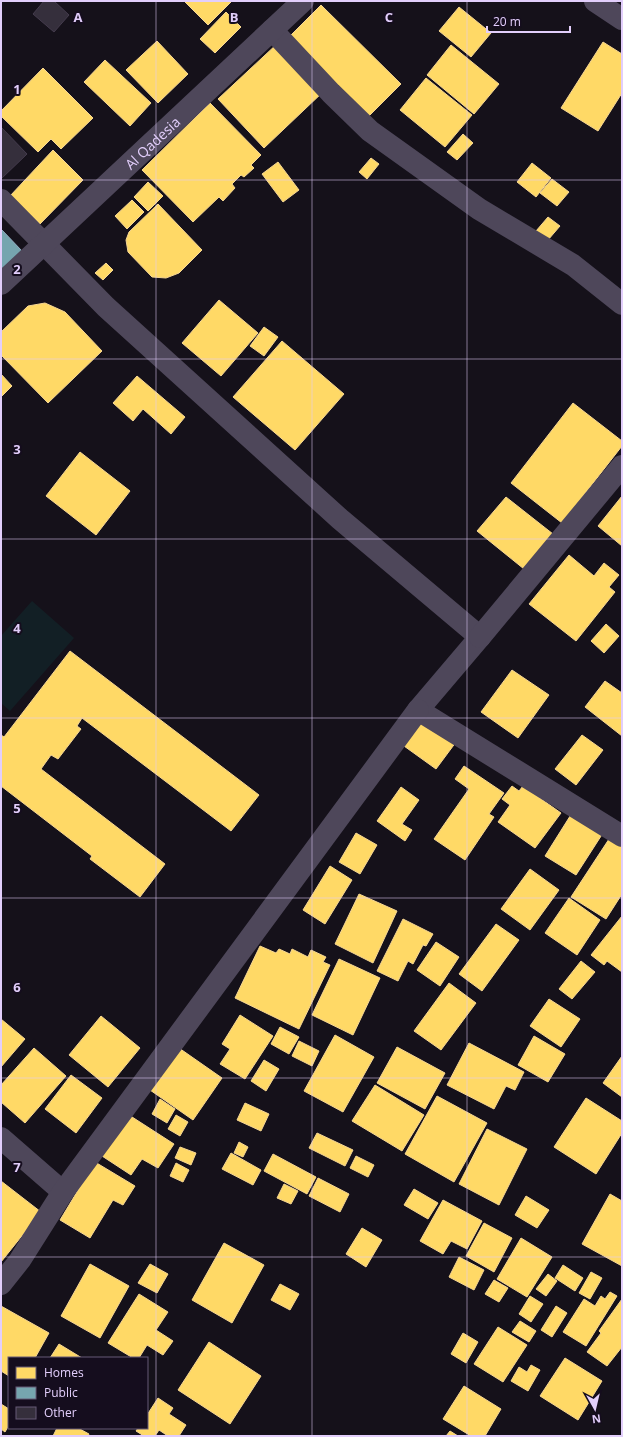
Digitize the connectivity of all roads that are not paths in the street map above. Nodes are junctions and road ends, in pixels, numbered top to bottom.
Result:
1 (303, 1) edge
2 (595, 1) edge
3 (622, 19) edge
4 (272, 30) junction
5 (1, 200) edge
6 (44, 243) junction
7 (1, 284) edge
8 (622, 304) edge
9 (622, 466) edge
10 (480, 636) junction
11 (418, 710) junction
12 (622, 836) edge
13 (1, 1138) edge
14 (63, 1192) junction
15 (1, 1284) edge

1 - 4 street, Al Qadesia
2 - 3 street
4 - 6 street, Al Qadesia
4 - 8 street
5 - 6 street
6 - 7 street, Al Qadesia
6 - 10 street
9 - 10 street
10 - 11 street
11 - 12 street
11 - 14 street
13 - 14 street
14 - 15 street

